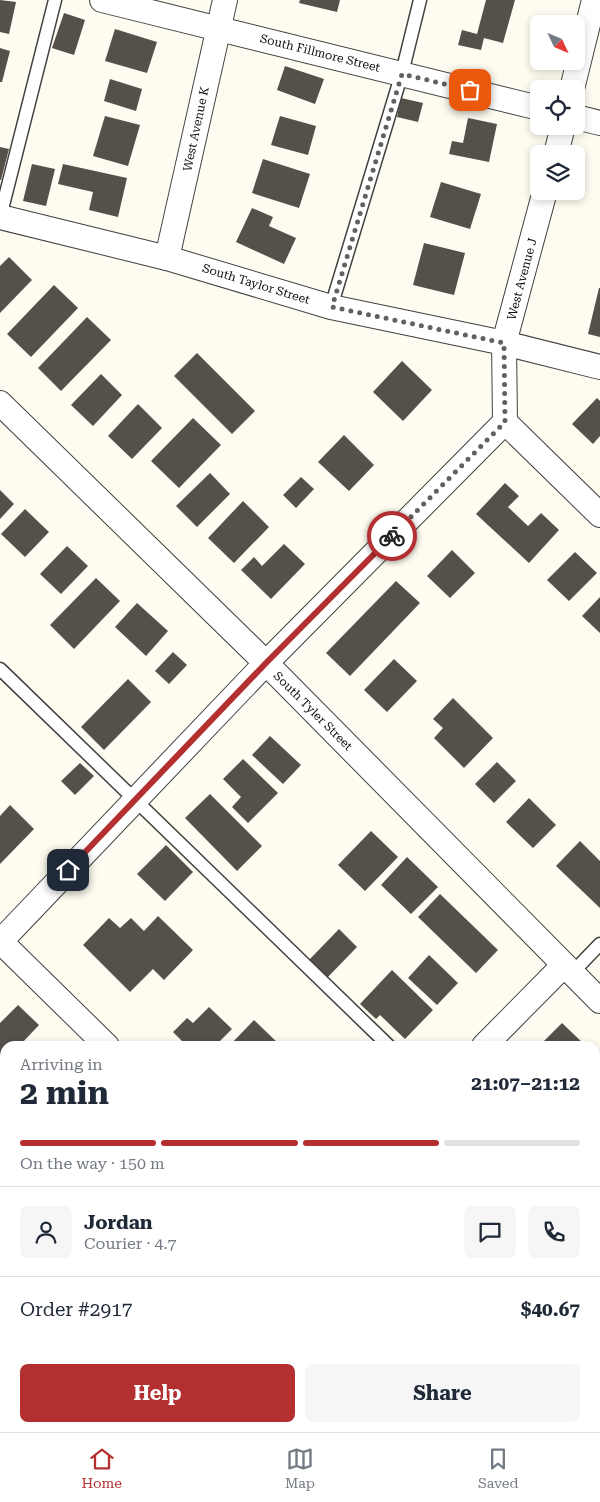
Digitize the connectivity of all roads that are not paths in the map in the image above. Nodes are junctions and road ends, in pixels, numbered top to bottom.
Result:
1 (55, 0) edge
2 (102, 0) edge
3 (225, 0) edge
4 (420, 0) edge
5 (594, 0) edge
6 (218, 28) junction
7 (402, 74) junction
8 (574, 80) edge
9 (530, 106) edge
10 (585, 119) edge
11 (600, 123) edge
12 (543, 200) edge
13 (0, 217) edge
14 (168, 258) junction
15 (332, 307) junction
16 (504, 343) junction
17 (600, 367) edge
18 (0, 403) edge
19 (505, 422) junction
20 (600, 515) edge
21 (266, 663) junction
22 (0, 669) edge
23 (136, 799) junction
24 (0, 942) edge
25 (600, 944) edge
26 (568, 969) junction
27 (600, 1001) edge
28 (102, 1041) edge
29 (384, 1041) edge
30 (489, 1041) edge

1 - 13 lane
2 - 6 street, South Fillmore Street
3 - 6 street, West Avenue K
4 - 7 lane
5 - 8 street
6 - 7 street, South Fillmore Street
6 - 14 street, West Avenue K
7 - 9 street, South Fillmore Street
7 - 15 lane
10 - 11 street
12 - 16 street, West Avenue J
13 - 14 street, South Taylor Street
14 - 15 street, South Taylor Street
15 - 16 street, South Taylor Street
16 - 17 street, South Taylor Street
16 - 19 street, West Avenue J
18 - 21 street, South Tyler Street
19 - 20 street
19 - 21 street
21 - 23 street
21 - 26 street, South Tyler Street
22 - 23 lane
23 - 24 street
23 - 29 lane
24 - 28 street
25 - 26 lane
26 - 27 street, South Tyler Street
26 - 30 street

